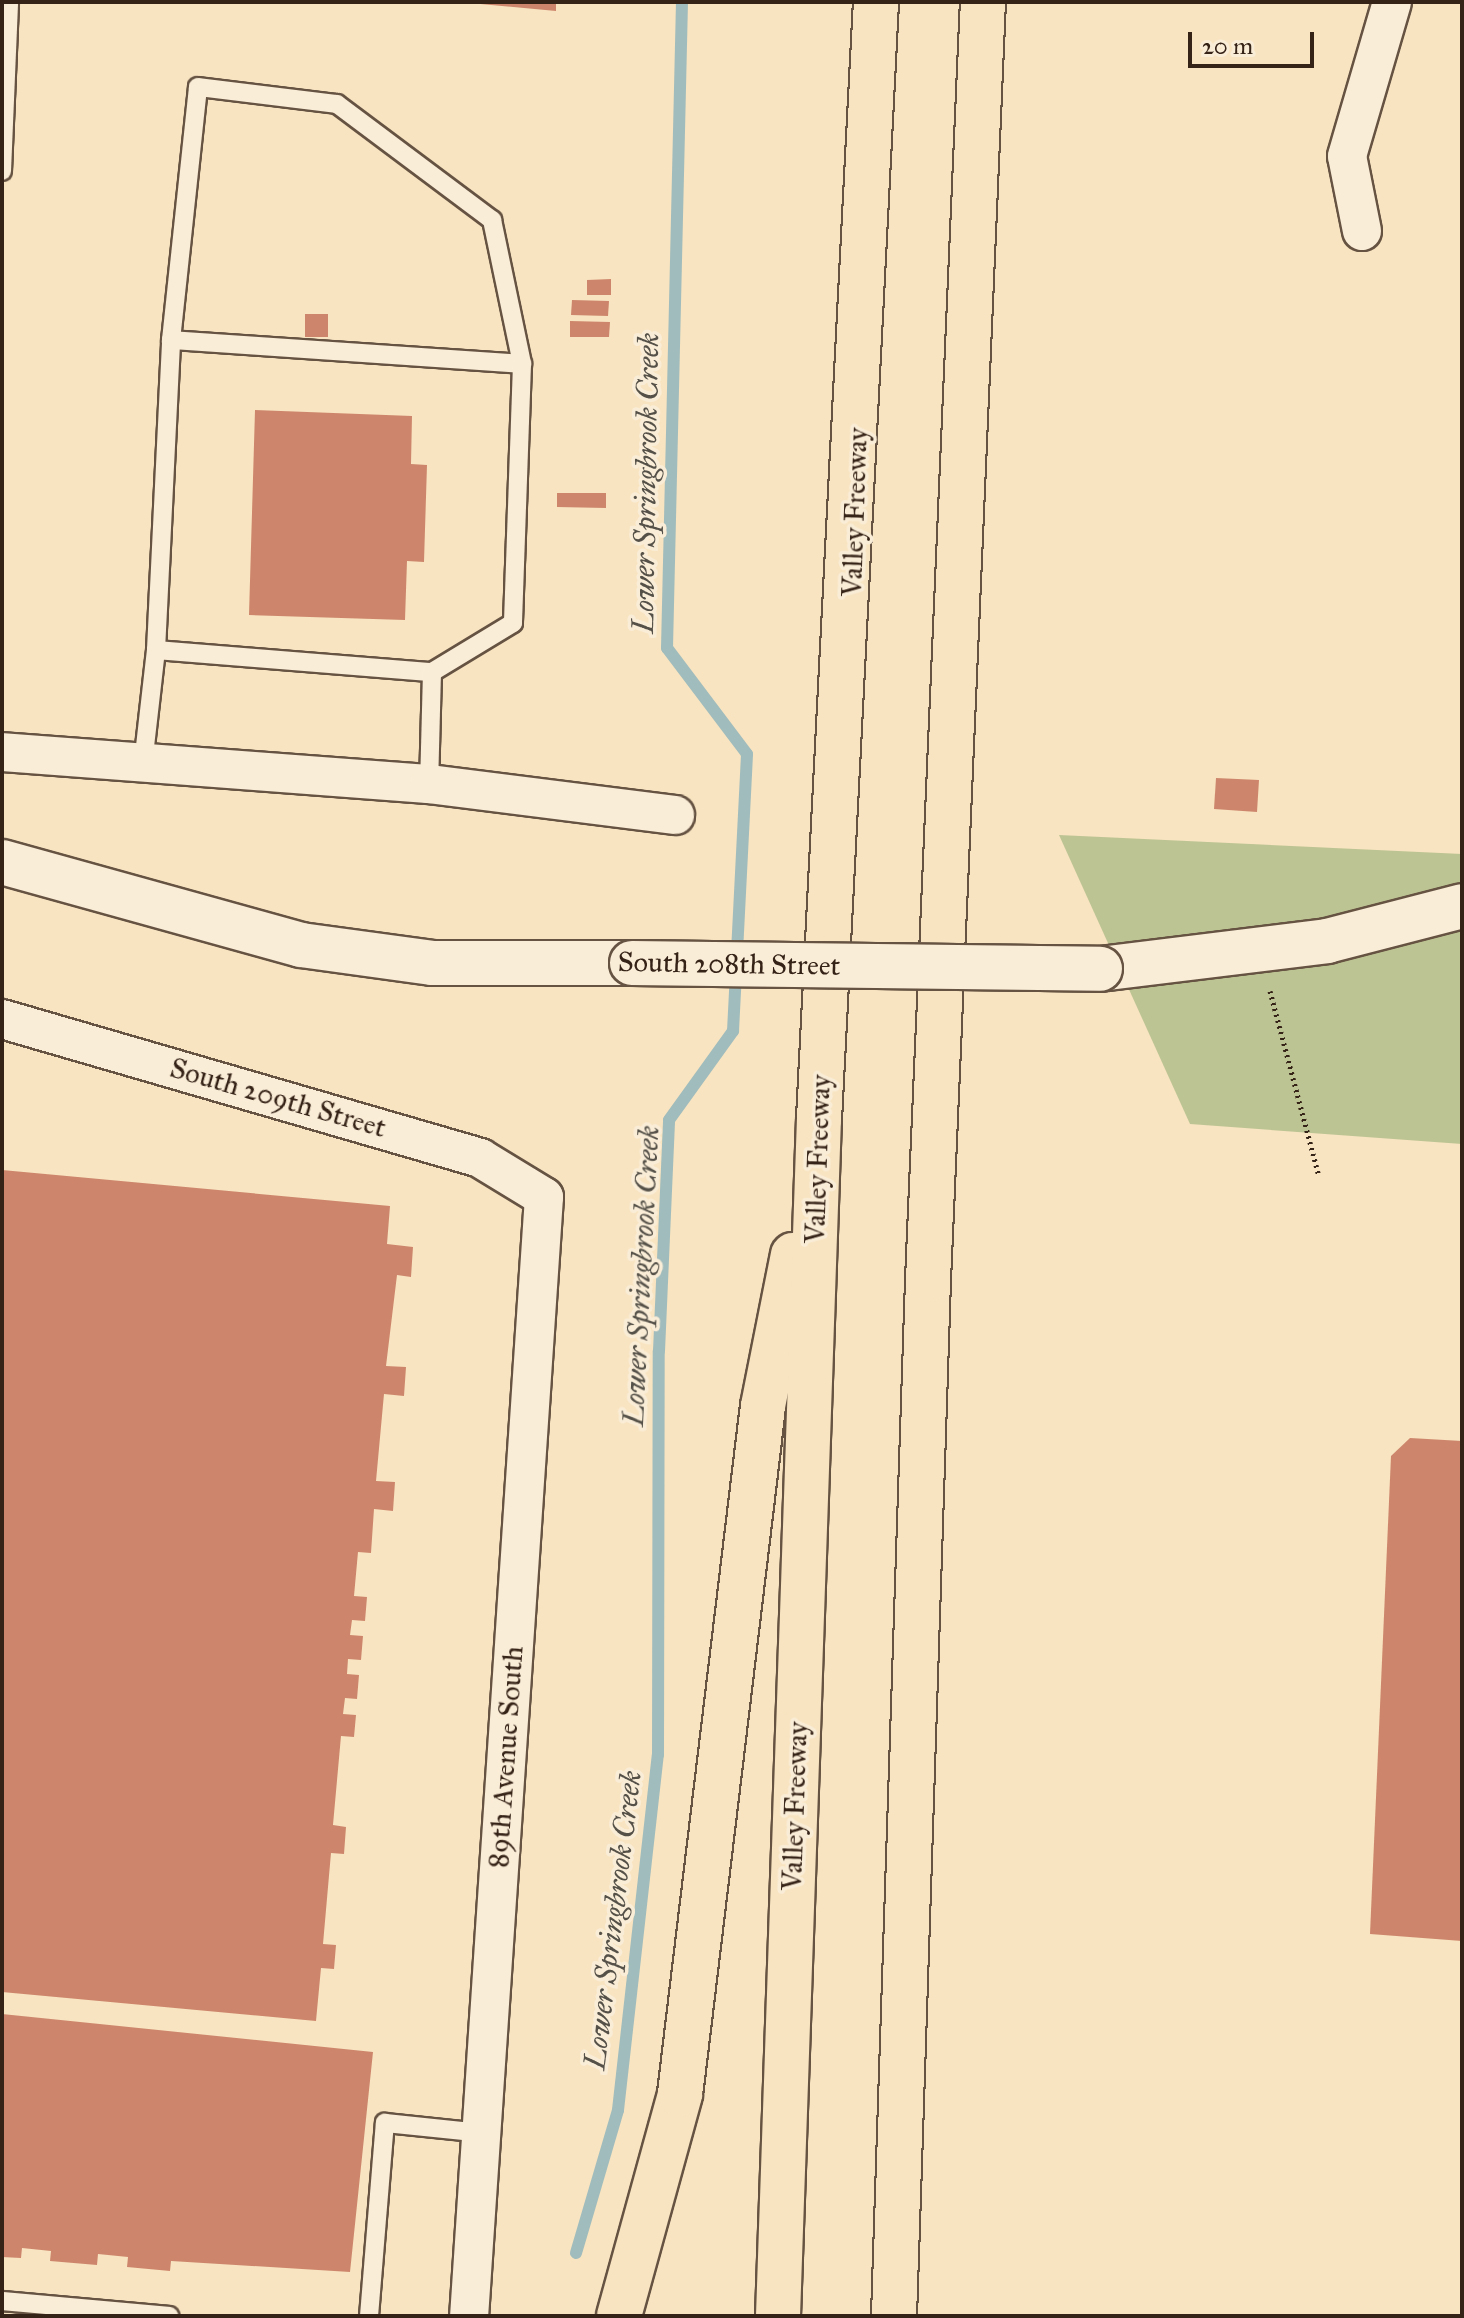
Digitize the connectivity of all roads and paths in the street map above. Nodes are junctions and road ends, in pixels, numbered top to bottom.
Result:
1 (9, 2) edge
2 (876, 2) edge
3 (983, 2) edge
4 (1392, 2) edge
5 (2, 171) edge
6 (1362, 231) dead end
7 (171, 340) junction
8 (522, 364) junction
9 (156, 650) junction
10 (432, 672) junction
11 (2, 752) edge
12 (143, 764) junction
13 (429, 784) junction
14 (675, 815) dead end
15 (2, 862) edge
16 (1462, 906) edge
17 (1260, 952) junction
18 (2, 1019) edge
19 (819, 1119) junction
20 (1319, 1176) dead end
21 (544, 1197) joint
22 (481, 2133) junction
23 (2, 2301) edge
24 (169, 2316) edge
25 (369, 2316) edge
26 (469, 2316) edge
27 (619, 2316) edge
28 (778, 2316) edge
29 (894, 2316) edge

1 - 5 lane
2 - 19 highway, Valley Freeway
3 - 29 highway
4 - 6 street
7 - 8 lane
7 - 8 lane
7 - 9 lane
8 - 10 lane
9 - 10 lane
9 - 12 lane
10 - 13 lane
11 - 12 street
12 - 13 street
13 - 14 street
15 - 17 street, South 208th Street, bridge
16 - 17 street, South 208th Street
17 - 20 path
18 - 21 street, South 209th Street
19 - 27 highway
19 - 28 highway, Valley Freeway
21 - 22 street, 89th Avenue South
22 - 25 lane
22 - 26 street, 89th Avenue South
23 - 24 lane

